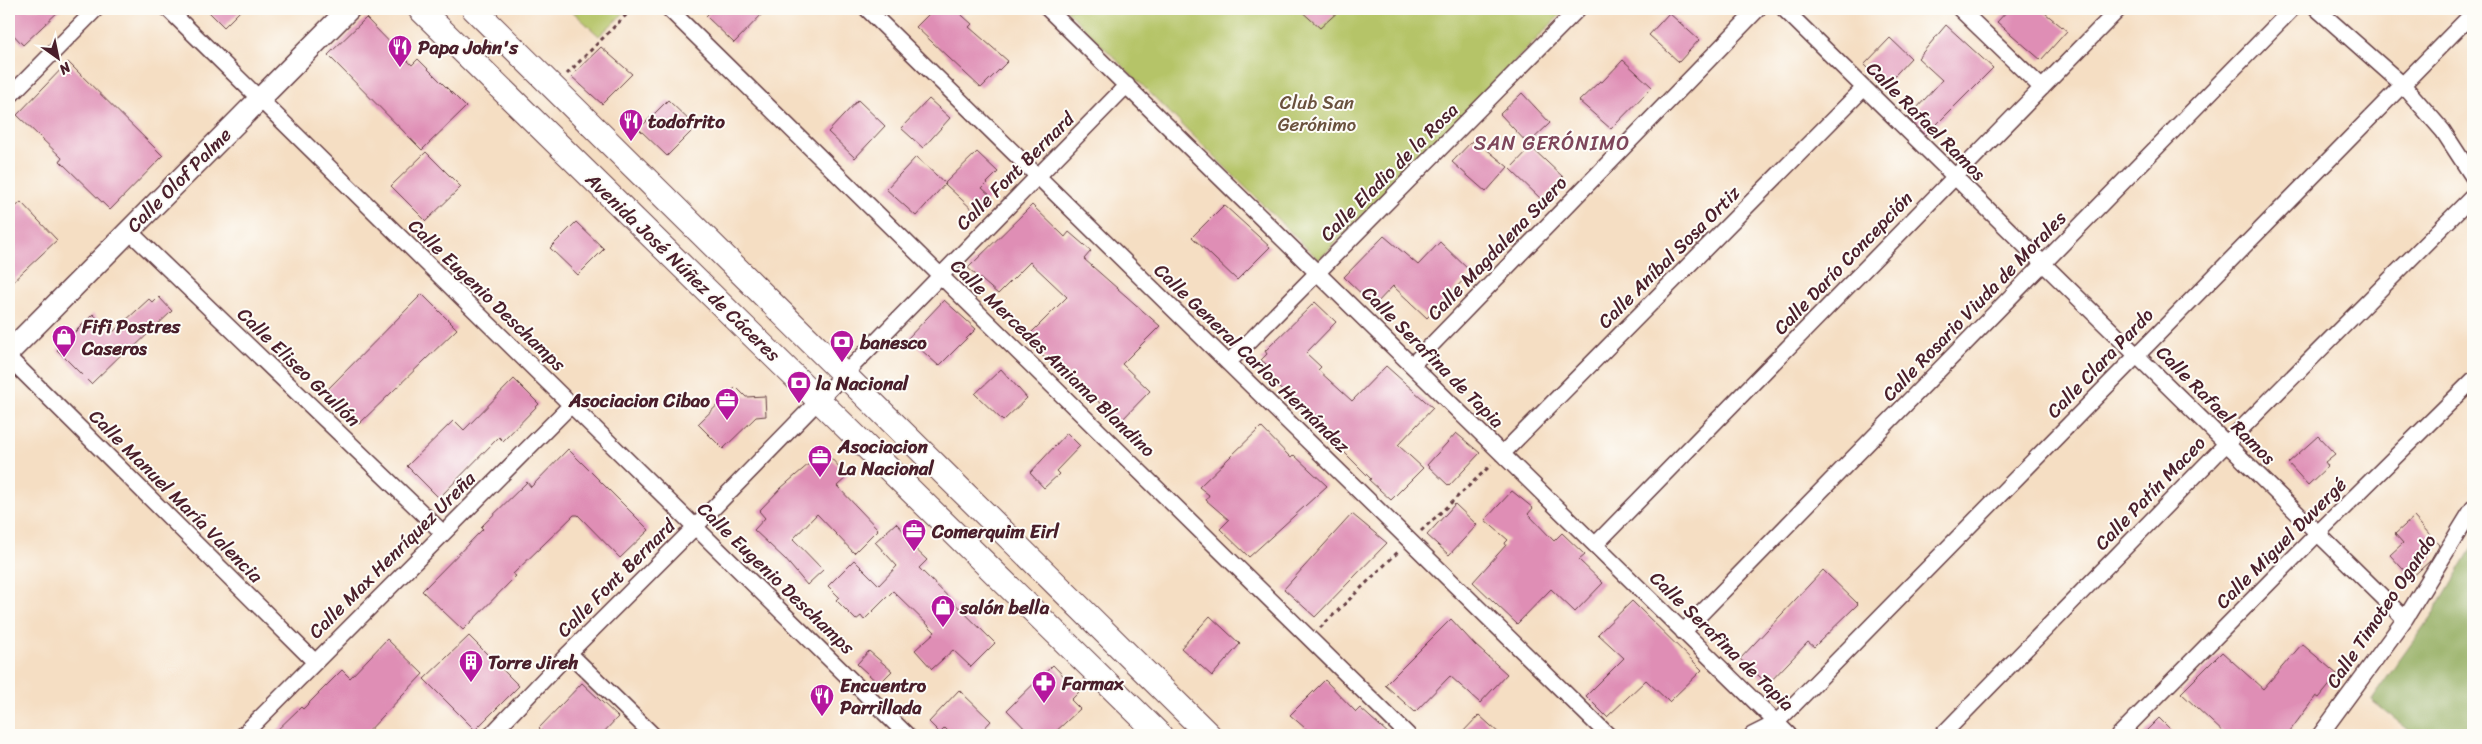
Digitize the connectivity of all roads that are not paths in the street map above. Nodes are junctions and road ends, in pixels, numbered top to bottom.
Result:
1 (96, 9) edge
2 (168, 9) edge
3 (349, 9) edge
4 (420, 9) edge
5 (474, 9) edge
6 (669, 9) edge
7 (867, 9) edge
8 (1048, 9) edge
9 (1578, 9) edge
10 (1758, 9) edge
11 (1784, 9) edge
12 (1960, 9) edge
13 (2119, 9) edge
14 (2292, 9) edge
15 (2317, 9) edge
16 (2473, 14) edge
17 (2403, 84) junction
18 (1127, 85) junction
19 (1864, 88) junction
20 (2042, 88) junction
21 (9, 97) edge
22 (260, 100) junction
23 (1038, 176) junction
24 (1955, 177) junction
25 (2473, 177) edge
26 (2473, 196) edge
27 (128, 230) junction
28 (2043, 264) junction
29 (1317, 272) junction
30 (940, 275) junction
31 (9, 352) edge
32 (2136, 354) junction
33 (9, 358) edge
34 (1228, 363) junction
35 (1412, 365) junction
36 (845, 375) junction
37 (2473, 380) edge
38 (819, 401) junction
39 (571, 405) junction
40 (2227, 444) junction
41 (1502, 454) junction
42 (2473, 508) edge
43 (695, 527) junction
44 (442, 532) junction
45 (2318, 533) junction
46 (1595, 545) junction
47 (2405, 619) junction
48 (1683, 632) junction
49 (569, 653) junction
50 (315, 662) junction
51 (1776, 723) junction
52 (243, 735) edge
53 (490, 735) edge
54 (653, 735) edge
55 (907, 735) edge
56 (1160, 735) edge
57 (1209, 735) edge
58 (1408, 735) edge
59 (1608, 735) edge
60 (1752, 735) edge
61 (1789, 735) edge
62 (1942, 735) edge
63 (2119, 735) edge
64 (2320, 735) edge

1 - 21 street
2 - 22 street, Calle Eugenio Deschamps
3 - 22 street, Calle Olof Palme
4 - 38 main road, Avenida José Núñez de Cáceres
5 - 36 main road, Avenida José Núñez de Cáceres
6 - 30 street, Calle Mercedes Amiama Blandino
7 - 23 street, Calle General Carlos Hernández
8 - 18 street, Calle Serafina de Tapia
9 - 29 street, Calle Eladio de la Rosa
10 - 35 street, Calle Magdalena Suero
11 - 19 street, Calle Rafael Ramos
12 - 20 street
13 - 20 street, Calle Darío Concepción
14 - 28 street, Calle Rosario Viuda de Morales
15 - 17 street
16 - 17 street, Calle Clara Pardo
17 - 25 street
17 - 32 street, Calle Clara Pardo
18 - 23 street, Calle Font Bernard
18 - 29 street, Calle Serafina de Tapia
19 - 24 street, Calle Rafael Ramos
19 - 41 street, Calle Aníbal Sosa Ortiz
20 - 24 street, Calle Darío Concepción
22 - 27 street, Calle Olof Palme
22 - 39 street, Calle Eugenio Deschamps
23 - 30 street, Calle Font Bernard
23 - 34 street, Calle General Carlos Hernández
24 - 28 street, Calle Rafael Ramos
24 - 46 street, Calle Darío Concepción
26 - 40 street, Calle Patín Maceo
27 - 31 street, Calle Olof Palme
27 - 44 street, Calle Eliseo Grullón
28 - 32 street, Calle Rafael Ramos
28 - 48 street, Calle Rosario Viuda de Morales
29 - 34 street, Calle Eladio de la Rosa
29 - 35 street, Calle Serafina de Tapia
30 - 36 street, Calle Font Bernard
30 - 58 street, Calle Mercedes Amiama Blandino
32 - 40 street, Calle Rafael Ramos
32 - 51 street, Calle Clara Pardo
33 - 50 street, Calle Manuel María Valencia
34 - 59 street, Calle General Carlos Hernández
35 - 41 street, Calle Serafina de Tapia
36 - 38 street, Calle Font Bernard
36 - 57 main road, Avenida José Núñez de Cáceres
37 - 45 street, Calle Miguel Duvergé
38 - 43 street, Calle Font Bernard
38 - 56 main road, Avenida José Núñez de Cáceres
39 - 43 street, Calle Eugenio Deschamps
39 - 44 street, Calle Max Henríquez Ureña
40 - 45 street, Calle Rafael Ramos
40 - 62 street, Calle Patín Maceo
41 - 46 street, Calle Serafina de Tapia
42 - 47 street, Calle Timoteo Ogando
43 - 49 street, Calle Font Bernard
43 - 55 street, Calle Eugenio Deschamps
44 - 50 street, Calle Max Henríquez Ureña
45 - 47 street, Calle Rafael Ramos
45 - 63 street, Calle Miguel Duvergé
46 - 48 street, Calle Serafina de Tapia
47 - 64 street, Calle Timoteo Ogando
48 - 51 street, Calle Serafina de Tapia
49 - 53 street, Calle Font Bernard
49 - 54 street
50 - 52 street, Calle Max Henríquez Ureña
51 - 60 street, Calle Clara Pardo
51 - 61 street, Calle Serafina de Tapia

